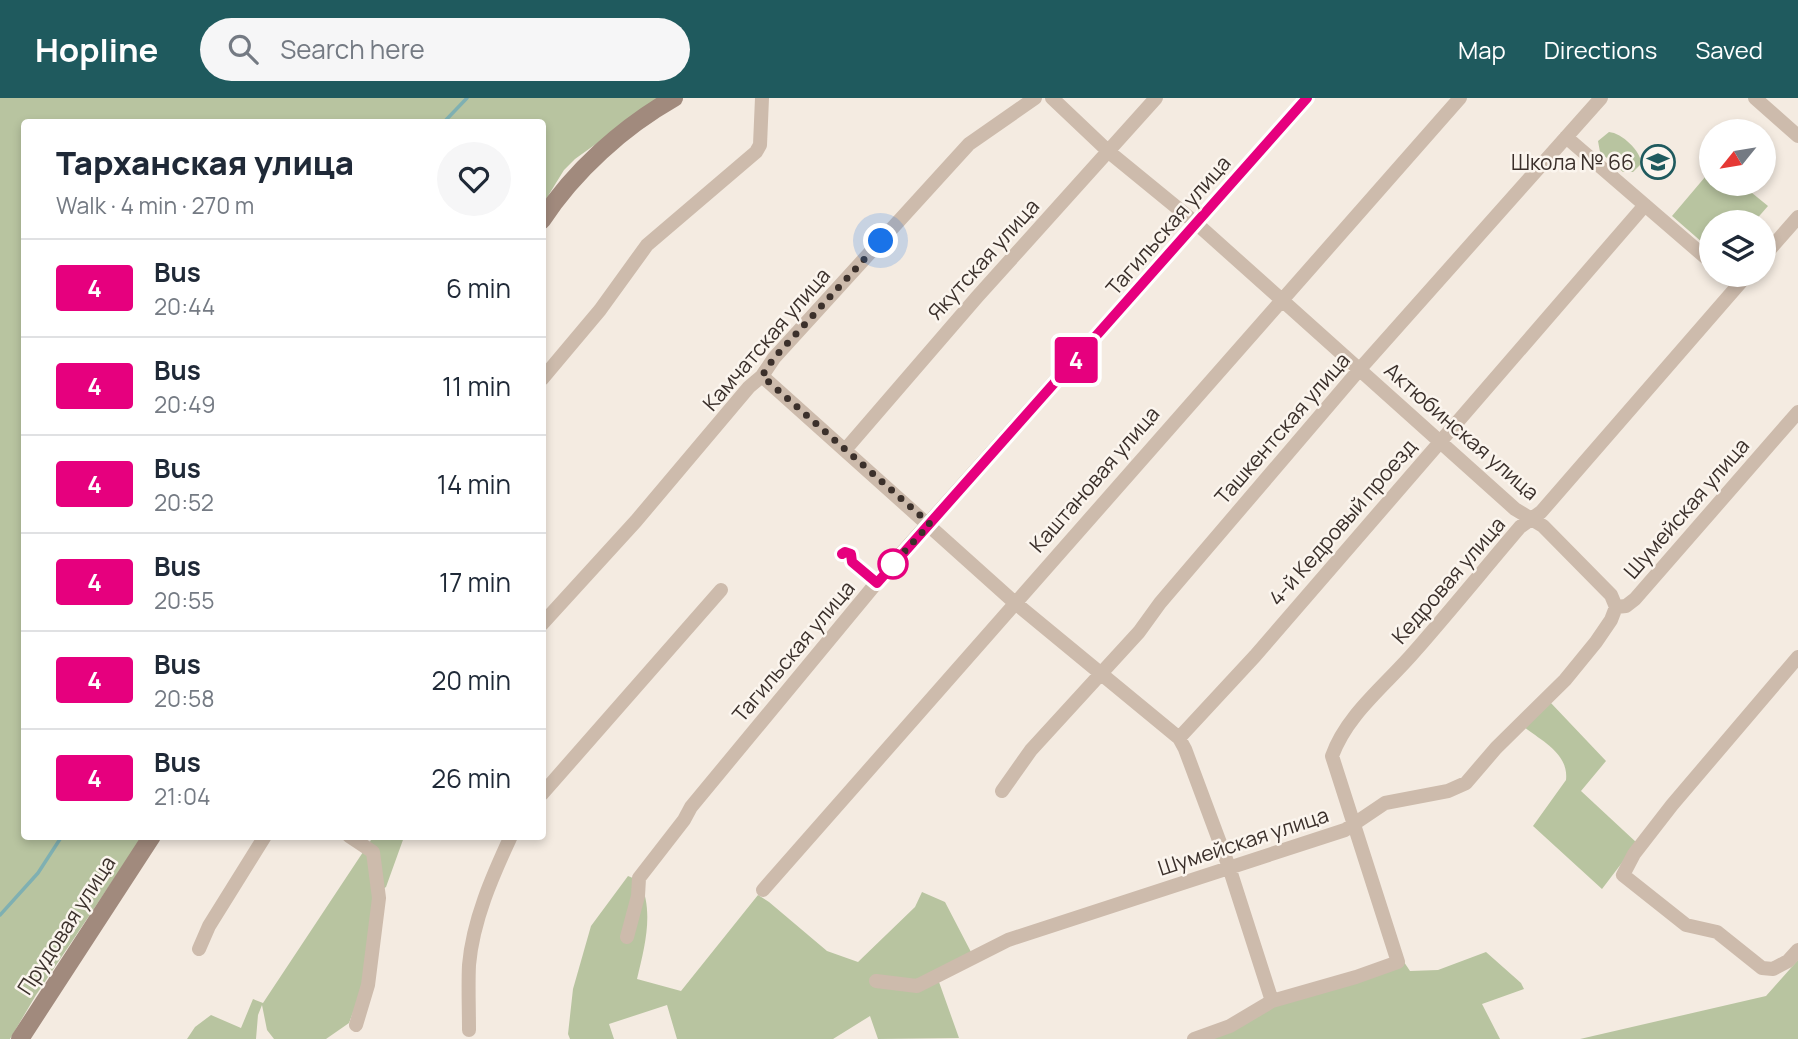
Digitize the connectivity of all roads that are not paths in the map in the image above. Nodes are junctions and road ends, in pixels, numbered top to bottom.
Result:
1 (674, 98) edge
2 (762, 98) edge
3 (1035, 98) edge
4 (1052, 98) edge
5 (1156, 98) edge
6 (1307, 98) edge
7 (1460, 98) edge
8 (1601, 98) edge
9 (1755, 98) edge
10 (1798, 136) edge
11 (1566, 137) junction
12 (1109, 152) junction
13 (1645, 205) junction
14 (546, 215) edge
15 (1798, 216) edge
16 (1197, 224) junction
17 (1776, 242) edge
18 (1699, 252) edge
19 (1737, 287) edge
20 (1281, 299) junction
21 (1359, 370) junction
22 (546, 374) edge
23 (762, 376) junction
24 (1798, 412) edge
25 (1439, 441) junction
26 (845, 450) junction
27 (1531, 519) junction
28 (930, 524) junction
29 (721, 590) dead end
30 (1014, 602) junction
31 (1616, 607) junction
32 (546, 620) edge
33 (1798, 657) edge
34 (1101, 674) junction
35 (1179, 738) junction
36 (546, 789) edge
37 (1002, 791) dead end
38 (1353, 824) junction
39 (149, 840) edge
40 (263, 840) edge
41 (509, 840) edge
42 (365, 841) edge
43 (1229, 867) junction
44 (763, 890) dead end
45 (627, 937) dead end
46 (199, 949) dead end
47 (1798, 950) edge
48 (876, 981) dead end
49 (1272, 1001) junction
50 (356, 1026) dead end
51 (469, 1030) dead end
52 (20, 1039) edge
53 (1194, 1039) edge

1 - 14 main road
2 - 22 street
3 - 23 street, Камчатская улица
4 - 12 street, Актюбинская улица
5 - 12 street, Якутская улица
6 - 16 street, Тагильская улица
7 - 20 street, Каштановая улица
8 - 11 street, Ташкентская улица
9 - 10 street
11 - 13 street
11 - 21 street, Ташкентская улица
12 - 16 street, Актюбинская улица
12 - 26 street, Якутская улица
13 - 18 street
13 - 25 street, 4-й Кедровый проезд
15 - 17 street
16 - 20 street, Актюбинская улица
16 - 28 street, Тагильская улица
19 - 27 street, Кедровая улица
20 - 21 street, Актюбинская улица
20 - 30 street, Каштановая улица
21 - 25 street, Актюбинская улица
21 - 34 street, Ташкентская улица
23 - 26 street
23 - 32 street, Камчатская улица
24 - 31 street, Шумейская улица
25 - 27 street, Актюбинская улица
25 - 35 street, 4-й Кедровый проезд
26 - 28 street
27 - 31 street, Актюбинская улица
27 - 38 street, Кедровая улица
28 - 30 street
28 - 45 street, Тагильская улица
29 - 36 street
30 - 34 street
30 - 44 street, Каштановая улица
31 - 38 street, Шумейская улица
33 - 47 street
34 - 35 street
34 - 37 street, Ташкентская улица
35 - 43 street
38 - 43 street, Шумейская улица
38 - 49 street, Кедровая улица
39 - 52 main road, Прудовая улица
40 - 46 street
41 - 51 street
42 - 50 street
43 - 48 street, Шумейская улица
43 - 49 street
49 - 53 street

